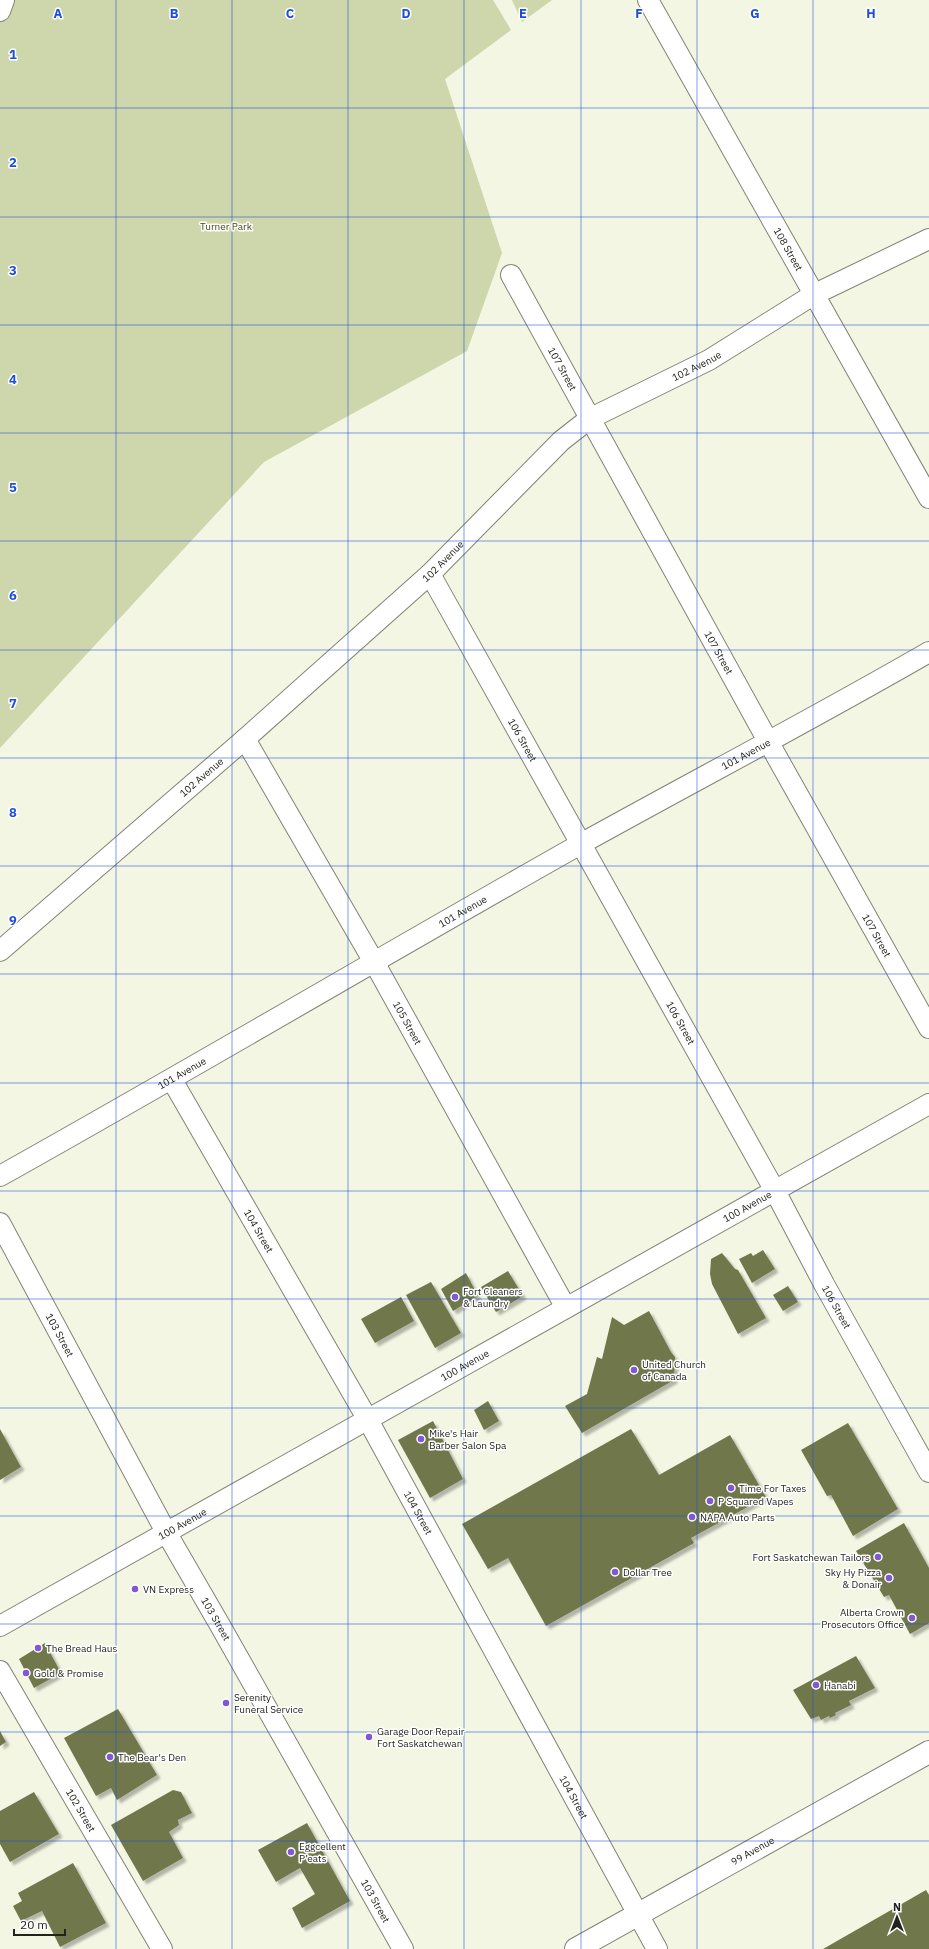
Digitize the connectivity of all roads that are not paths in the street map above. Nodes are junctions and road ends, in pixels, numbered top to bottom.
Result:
1 (4, 0) edge
2 (648, 0) edge
3 (0, 11) edge
4 (929, 239) edge
5 (511, 275) dead end
6 (813, 294) junction
7 (589, 419) junction
8 (929, 498) edge
9 (430, 574) junction
10 (929, 652) edge
11 (245, 739) junction
12 (769, 743) junction
13 (580, 845) junction
14 (0, 951) edge
15 (374, 962) junction
16 (929, 1028) edge
17 (172, 1080) junction
18 (929, 1104) edge
19 (0, 1176) edge
20 (775, 1191) junction
21 (0, 1223) edge
22 (566, 1308) junction
23 (368, 1420) junction
24 (929, 1472) edge
25 (166, 1532) junction
26 (0, 1626) edge
27 (0, 1671) edge
28 (929, 1752) edge
29 (638, 1915) junction
30 (162, 1949) edge
31 (403, 1949) edge
32 (576, 1949) edge
33 (657, 1949) edge

1 - 3 street
2 - 6 street, 108 Street
4 - 6 street, 102 Avenue
5 - 7 street, 107 Street
6 - 7 street, 102 Avenue
6 - 8 street, 108 Street
7 - 9 street, 102 Avenue
7 - 12 street, 107 Street
9 - 11 street, 102 Avenue
9 - 13 street, 106 Street
10 - 12 street, 101 Avenue
11 - 14 street, 102 Avenue
11 - 15 street, 105 Street
12 - 13 street, 101 Avenue
12 - 16 street, 107 Street
13 - 15 street, 101 Avenue
13 - 20 street, 106 Street
15 - 17 street, 101 Avenue
15 - 22 street, 105 Street
17 - 19 street, 101 Avenue
17 - 23 street, 104 Street
18 - 20 street, 100 Avenue
20 - 22 street, 100 Avenue
20 - 24 street, 106 Street
21 - 25 street, 103 Street
22 - 23 street, 100 Avenue
23 - 25 street, 100 Avenue
23 - 29 street, 104 Street
25 - 26 street, 100 Avenue
25 - 31 street, 103 Street
27 - 30 street, 102 Street
28 - 29 main road, 99 Avenue
29 - 32 main road, 99 Avenue
29 - 33 street, 104 Street

